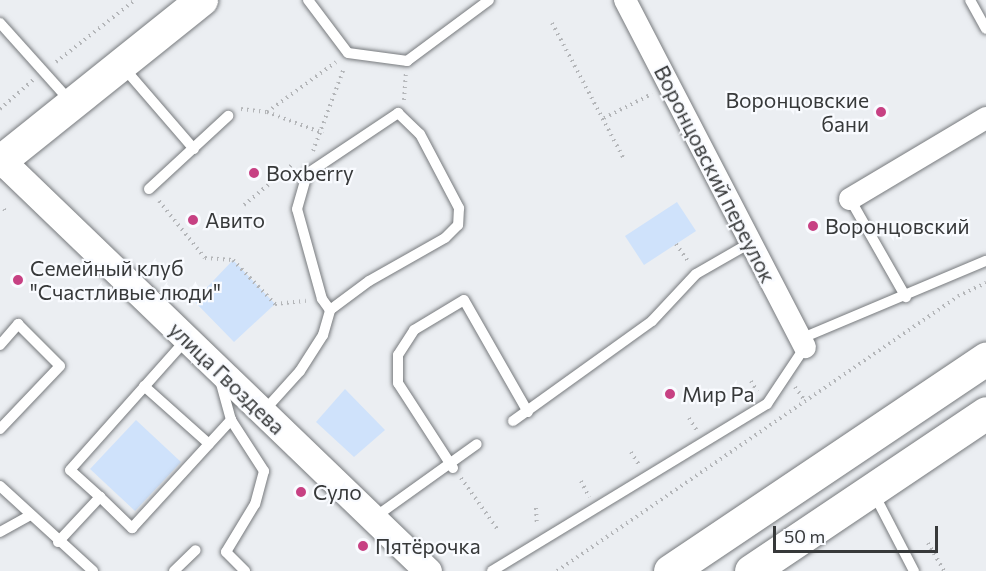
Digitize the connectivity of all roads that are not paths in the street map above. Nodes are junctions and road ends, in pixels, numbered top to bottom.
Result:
1 (202, 0) edge
2 (308, 0) edge
3 (489, 0) edge
4 (625, 0) edge
5 (970, 0) edge
6 (0, 23) edge
7 (986, 29) edge
8 (119, 63) junction
9 (72, 103) junction
10 (228, 116) dead end
11 (986, 118) edge
12 (194, 149) junction
13 (0, 160) edge
14 (149, 189) road end
15 (850, 199) joint
16 (750, 243) junction
17 (986, 261) edge
18 (906, 297) junction
19 (330, 310) junction
20 (187, 339) junction
21 (803, 343) junction
22 (0, 345) edge
23 (986, 359) edge
24 (217, 368) junction
25 (144, 386) junction
26 (528, 412) junction
27 (263, 413) junction
28 (986, 413) edge
29 (231, 420) junction
30 (513, 421) dead end
31 (0, 429) edge
32 (209, 444) junction
33 (477, 444) dead end
34 (451, 465) junction
35 (0, 486) edge
36 (872, 489) junction
37 (99, 497) junction
38 (29, 516) junction
39 (373, 518) junction
40 (0, 532) edge
41 (58, 542) junction
42 (196, 550) dead end
43 (93, 571) edge
44 (174, 571) edge
45 (245, 571) edge
46 (428, 571) edge
47 (492, 571) edge
48 (670, 571) edge
49 (751, 571) edge
50 (914, 571) edge

1 - 8 main road
2 - 3 lane
4 - 16 street, Воронцовский переулок
5 - 7 lane
6 - 9 lane
8 - 9 main road
8 - 12 lane
9 - 13 main road
10 - 12 lane
11 - 15 street
12 - 14 lane
13 - 20 street, улица Гвоздева
15 - 18 lane
16 - 21 street, Воронцовский переулок
16 - 26 lane
17 - 18 lane
18 - 21 lane
19 - 19 lane
19 - 27 lane
20 - 24 street, улица Гвоздева
20 - 25 lane
21 - 47 lane
22 - 31 lane
23 - 48 main road
24 - 27 street, улица Гвоздева
24 - 29 lane
25 - 32 lane
25 - 37 lane
26 - 30 lane
26 - 34 lane
27 - 39 street, улица Гвоздева
28 - 36 main road
29 - 32 lane
29 - 45 lane
32 - 37 lane
33 - 34 lane
34 - 39 lane
35 - 38 lane
36 - 49 main road
36 - 50 lane
37 - 41 lane
38 - 40 lane
38 - 41 lane
39 - 46 street, улица Гвоздева
41 - 43 lane
42 - 44 lane

